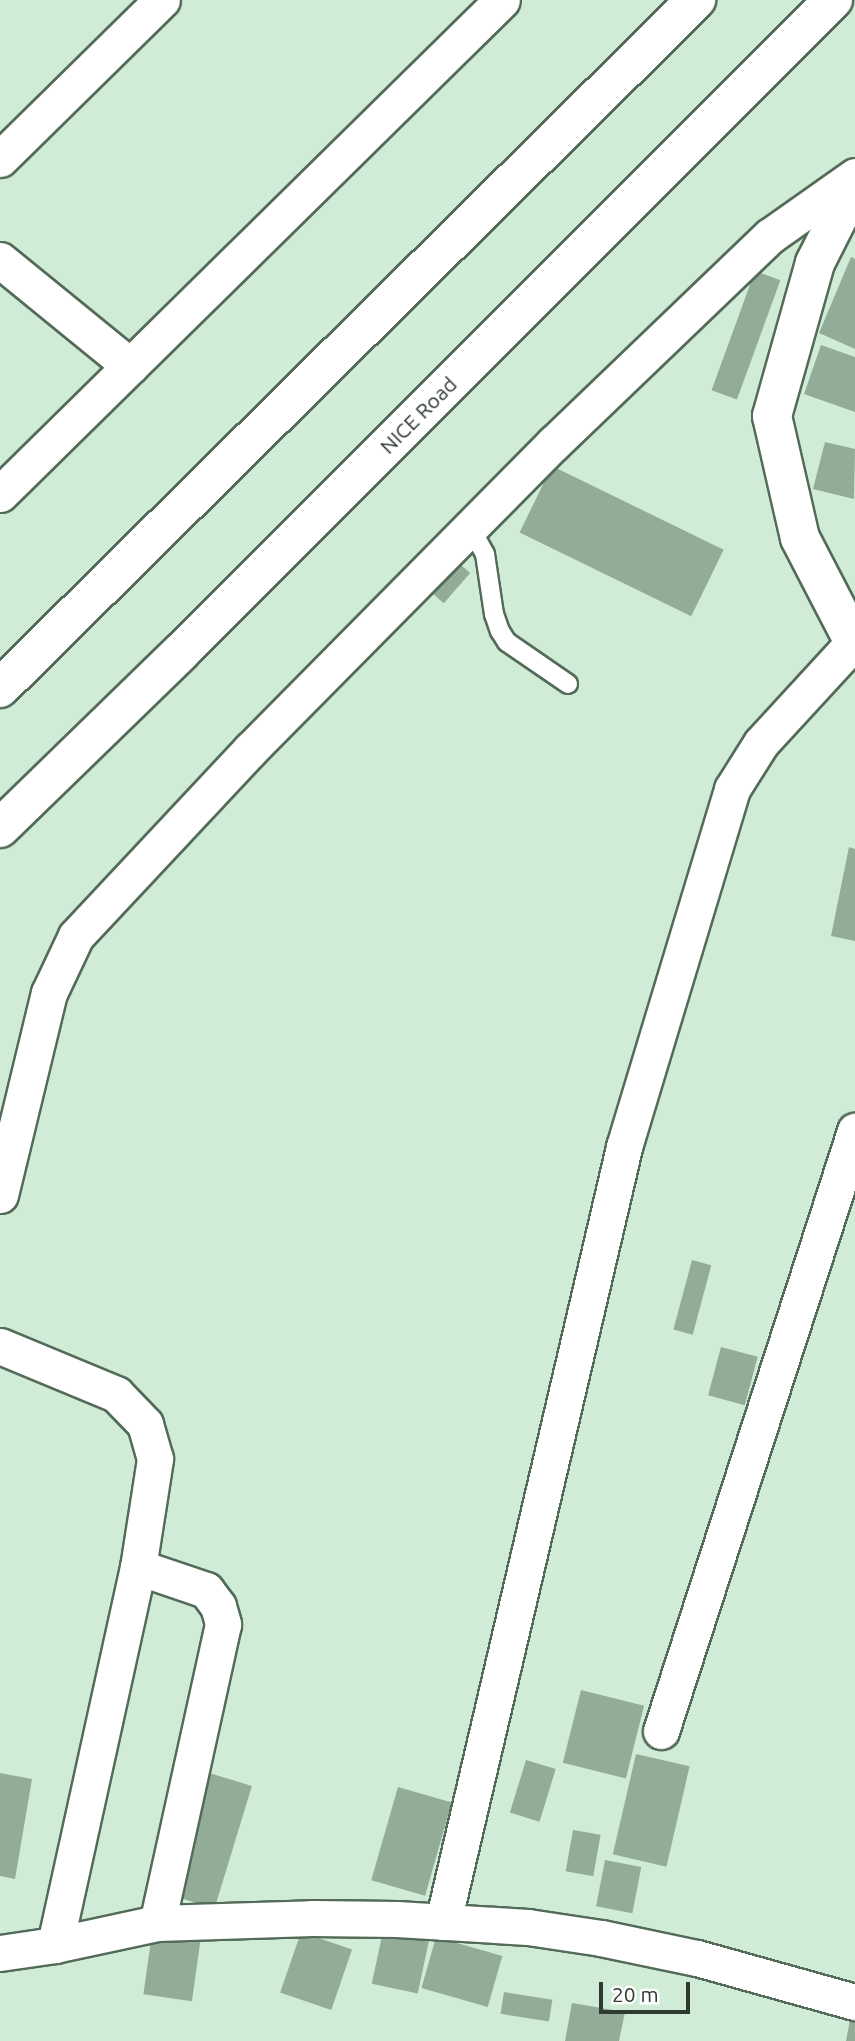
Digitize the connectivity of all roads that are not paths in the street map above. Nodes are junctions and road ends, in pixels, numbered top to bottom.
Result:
1 (162, 0) edge
2 (502, 0) edge
3 (696, 0) edge
4 (833, 0) edge
5 (0, 159) edge
6 (855, 176) edge
7 (855, 184) edge
8 (0, 260) edge
9 (130, 366) junction
10 (7, 474) edge
11 (470, 527) junction
12 (854, 643) edge
13 (569, 684) dead end
14 (0, 688) edge
15 (0, 828) edge
16 (855, 1131) edge
17 (0, 1195) edge
18 (0, 1346) edge
19 (138, 1566) junction
20 (661, 1731) dead end
21 (443, 1922) junction
22 (157, 1923) junction
23 (55, 1945) junction
24 (0, 1953) edge
25 (855, 2002) edge

1 - 5 street
2 - 9 street
3 - 14 main road
4 - 15 main road, NICE Road
6 - 11 street
7 - 12 main road
8 - 9 street
9 - 10 street
11 - 13 lane
11 - 17 street
12 - 21 street
16 - 20 street
18 - 19 street
19 - 22 street
19 - 23 street
21 - 22 street
21 - 25 street
22 - 23 street
23 - 24 street

